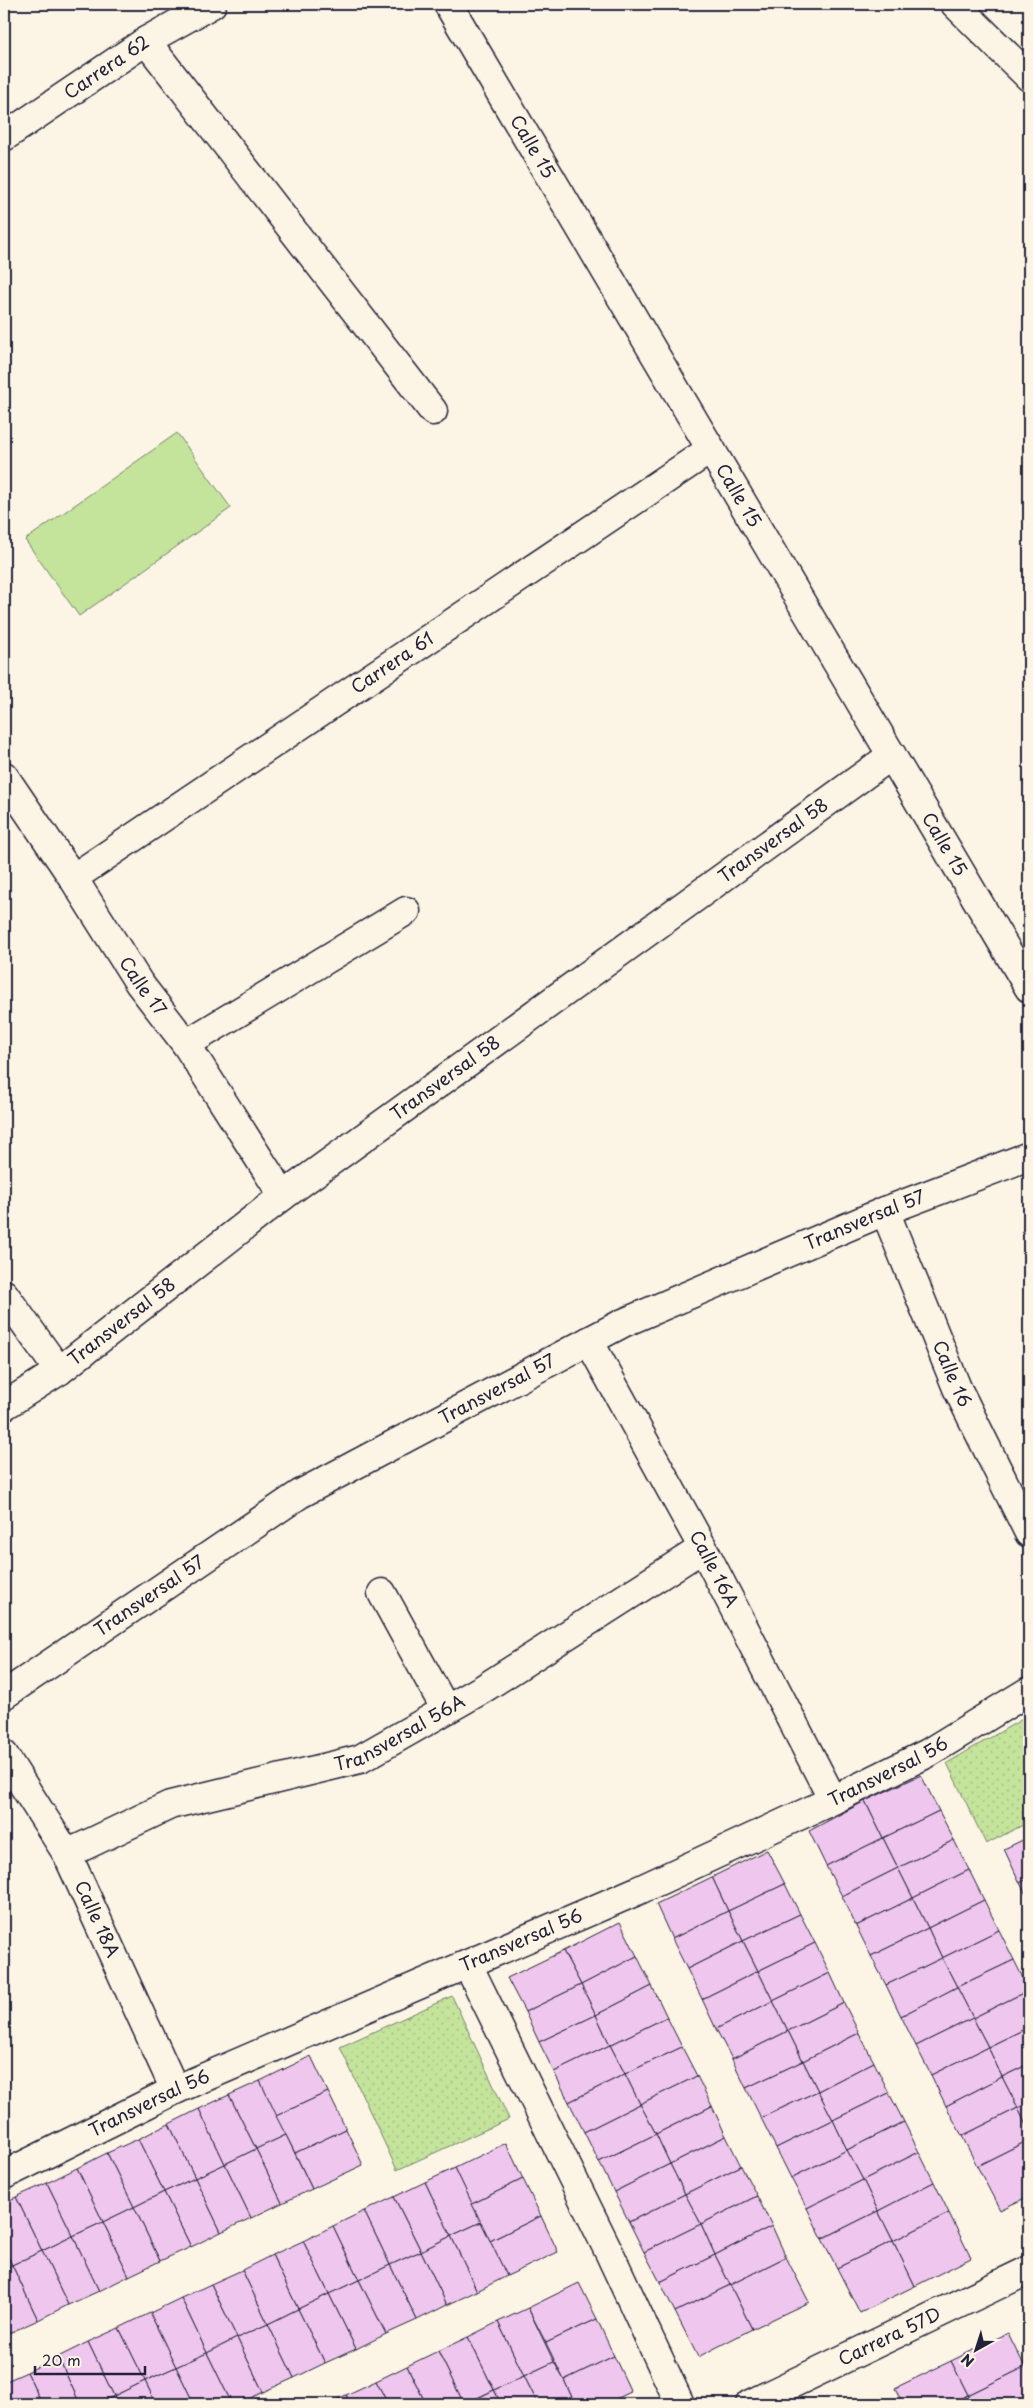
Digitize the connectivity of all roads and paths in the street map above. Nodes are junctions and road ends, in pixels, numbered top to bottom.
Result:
1 (212, 4) edge
2 (448, 4) edge
3 (955, 4) edge
4 (146, 41) junction
5 (1029, 77) edge
6 (4, 137) edge
7 (433, 411) dead end
8 (711, 449) junction
9 (892, 755) junction
10 (4, 776) edge
11 (73, 878) junction
12 (406, 911) dead end
13 (1029, 988) edge
14 (186, 1044) junction
15 (1029, 1156) edge
16 (283, 1196) junction
17 (885, 1211) junction
18 (4, 1294) edge
19 (589, 1341) junction
20 (59, 1371) junction
21 (4, 1406) edge
22 (1029, 1533) edge
23 (703, 1548) junction
24 (382, 1593) dead end
25 (1029, 1691) edge
26 (4, 1695) edge
27 (446, 1710) junction
28 (4, 1755) edge
29 (833, 1800) junction
30 (66, 1854) junction
31 (468, 1965) junction
32 (175, 2090) junction
33 (4, 2175) edge
34 (1029, 2270) edge
35 (680, 2404) edge
36 (750, 2404) edge

1 - 4 street, Carrera 62
2 - 8 street, Calle 15
3 - 5 street
4 - 6 street, Carrera 62
4 - 7 street
8 - 9 street, Calle 15
8 - 11 street, Carrera 61
9 - 13 street, Calle 15
9 - 16 street, Transversal 58
10 - 11 street, Calle 17
11 - 14 street, Calle 17
12 - 14 street
14 - 16 street, Calle 17
15 - 17 street, Transversal 57
16 - 20 street, Transversal 58
17 - 19 street, Transversal 57
17 - 22 street, Calle 16
18 - 20 street
19 - 23 street, Calle 16A
19 - 26 street, Transversal 57
20 - 21 street, Transversal 58
23 - 27 street, Transversal 56A
23 - 29 street, Calle 16A
24 - 27 street
25 - 29 street, Transversal 56
27 - 30 street, Transversal 56A
28 - 30 street, Calle 18A
29 - 31 street, Transversal 56
30 - 32 street, Calle 18A
31 - 32 street, Transversal 56
31 - 35 street
32 - 33 street, Transversal 56
34 - 36 street, Carrera 57D

